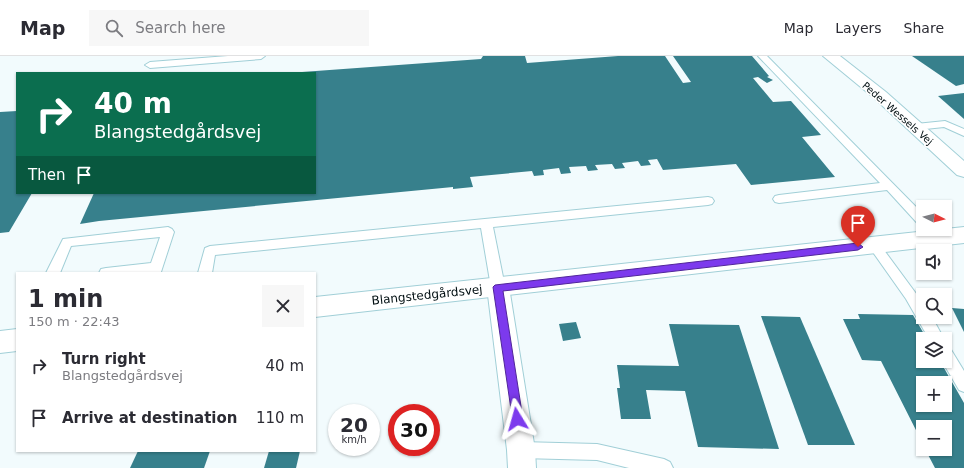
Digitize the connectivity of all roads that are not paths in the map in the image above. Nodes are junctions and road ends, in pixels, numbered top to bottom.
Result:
1 (261, 56) edge
2 (762, 56) edge
3 (832, 56) edge
4 (150, 65) dead end
5 (916, 127) junction
6 (964, 133) edge
7 (964, 171) edge
8 (890, 186) junction
9 (779, 200) dead end
10 (708, 201) dead end
11 (916, 214) edge
12 (486, 224) junction
13 (952, 235) edge
14 (964, 235) edge
15 (922, 236) edge
16 (874, 245) junction
17 (53, 272) edge
18 (116, 272) edge
19 (205, 272) edge
20 (498, 287) junction
21 (916, 303) edge
22 (316, 307) edge
23 (16, 340) edge
24 (0, 342) edge
25 (952, 365) edge
26 (964, 385) edge
27 (522, 459) edge
28 (664, 468) edge

1 - 4 lane
2 - 8 lane
3 - 5 street, Peder Wessels Vej
5 - 6 lane
5 - 7 street, Peder Wessels Vej
8 - 9 lane
8 - 11 lane
10 - 12 lane
12 - 19 lane
12 - 20 lane
13 - 14 street, Blangstedgårdsvej
15 - 16 street, Blangstedgårdsvej
16 - 20 street, Blangstedgårdsvej
16 - 21 lane
17 - 18 lane
20 - 22 street, Blangstedgårdsvej
20 - 27 street
23 - 24 street
25 - 26 lane
27 - 28 lane

